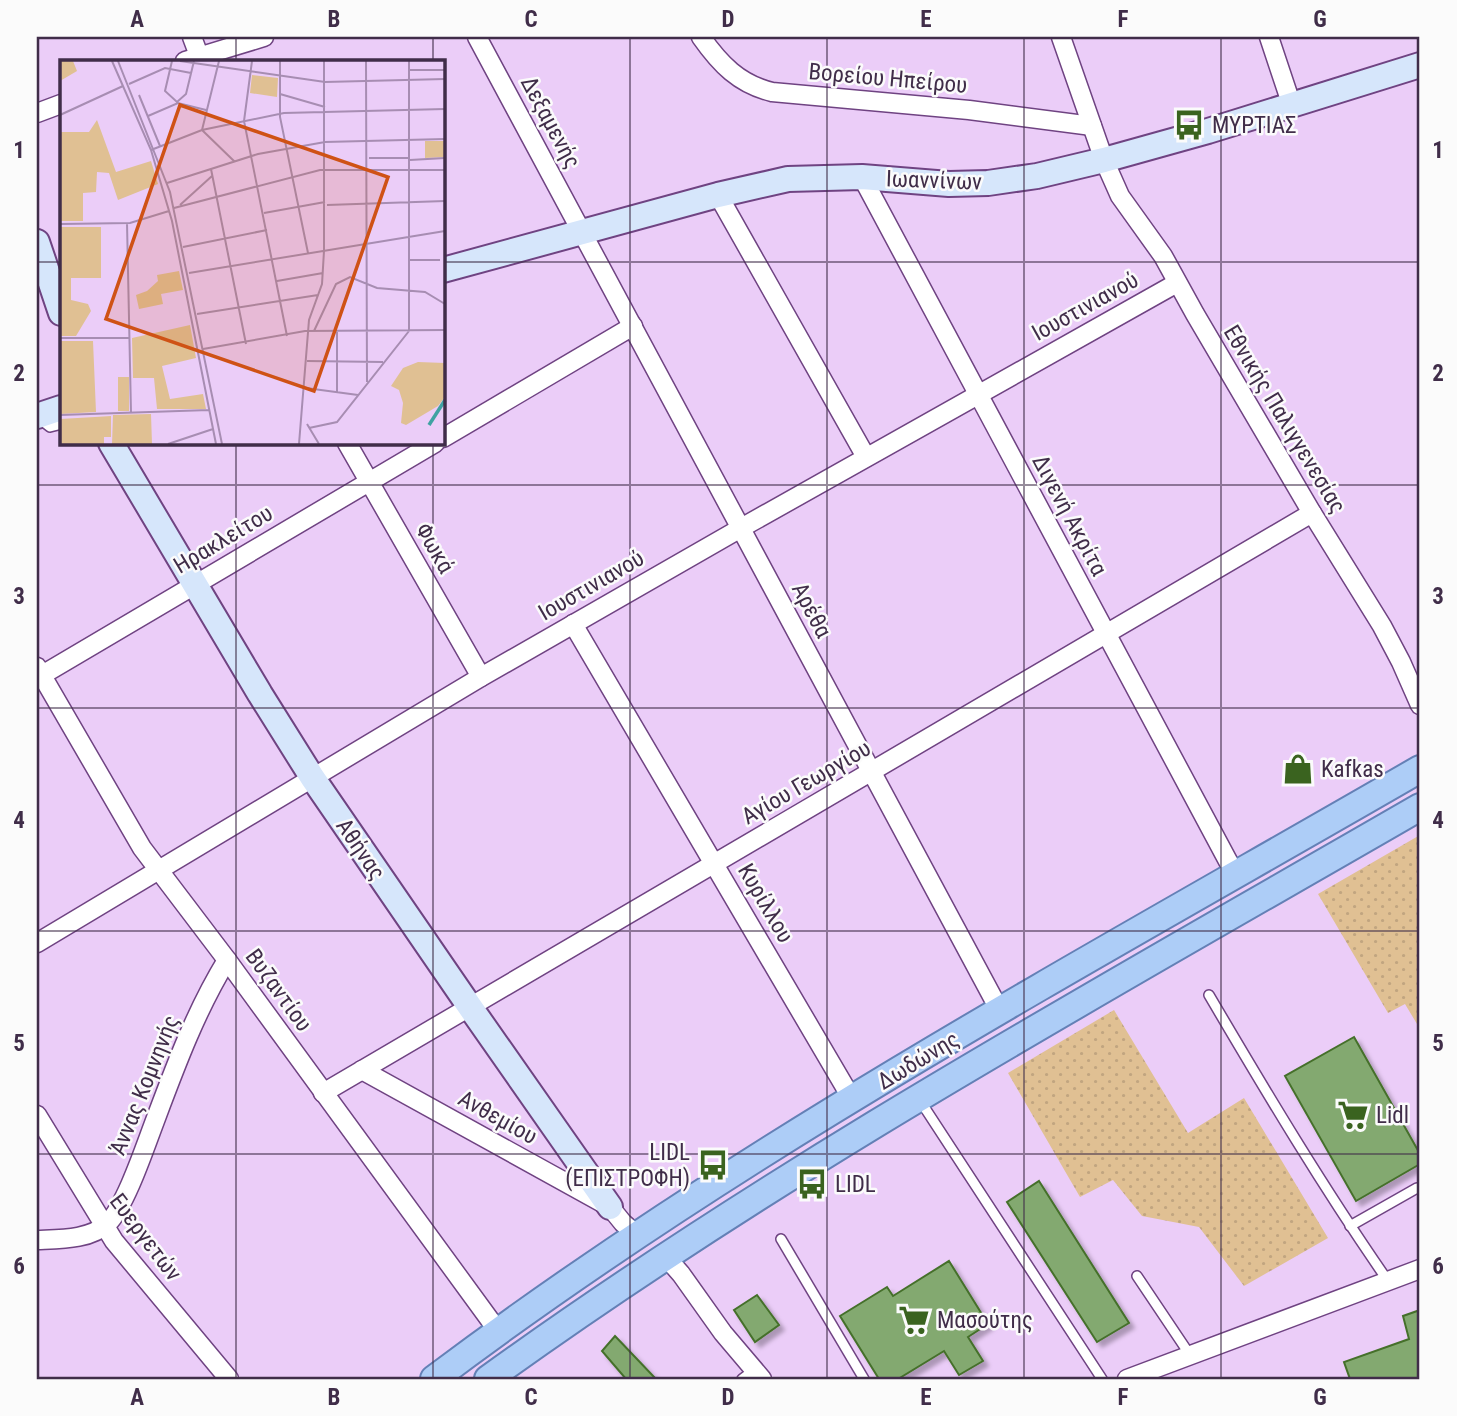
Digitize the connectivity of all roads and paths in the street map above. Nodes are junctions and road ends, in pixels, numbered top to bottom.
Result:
1 (192, 37) edge
2 (264, 37) edge
3 (477, 37) edge
4 (701, 37) edge
5 (1061, 37) edge
6 (1269, 37) edge
7 (195, 60) edge
8 (1420, 65) edge
9 (60, 104) edge
10 (1292, 106) junction
11 (37, 113) edge
12 (1092, 125) junction
13 (1104, 160) junction
14 (862, 177) junction
15 (718, 195) junction
16 (582, 231) junction
17 (37, 242) edge
18 (444, 270) edge
19 (1177, 283) junction
20 (60, 310) edge
21 (633, 326) junction
22 (978, 394) junction
23 (60, 408) edge
24 (37, 416) edge
25 (60, 420) edge
26 (444, 437) edge
27 (112, 444) edge
28 (348, 444) edge
29 (433, 444) edge
30 (866, 457) junction
31 (369, 482) junction
32 (1312, 513) junction
33 (741, 527) junction
34 (195, 585) junction
35 (573, 624) junction
36 (1106, 634) junction
37 (38, 673) edge
38 (481, 677) junction
39 (1420, 705) edge
40 (1420, 769) edge
41 (872, 772) junction
42 (312, 777) junction
43 (1420, 807) edge
44 (714, 864) junction
45 (158, 869) junction
46 (1236, 876) junction
47 (37, 943) edge
48 (227, 960) junction
49 (1209, 995) dead end
50 (470, 1007) junction
51 (1000, 1011) junction
52 (362, 1070) junction
53 (323, 1093) junction
54 (852, 1099) junction
55 (919, 1099) junction
56 (37, 1115) edge
57 (1417, 1188) dead end
58 (610, 1207) junction
59 (103, 1226) junction
60 (1350, 1226) junction
61 (638, 1236) junction
62 (781, 1239) dead end
63 (37, 1240) edge
64 (666, 1257) junction
65 (1420, 1269) edge
66 (1138, 1276) dead end
67 (1388, 1281) junction
68 (498, 1331) junction
69 (1190, 1355) junction
70 (752, 1376) edge
71 (229, 1379) edge
72 (434, 1379) edge
73 (488, 1379) edge
74 (864, 1379) edge
75 (1102, 1379) edge
76 (1127, 1379) edge

1 - 7 street
2 - 7 street
3 - 16 street, Δεξαμενής
4 - 12 street, Βορείου Ηπείρου
5 - 12 street, Εθνικής Παλιγγενεσίας
6 - 10 street
8 - 10 main road, Ιωαννίνων
9 - 11 street
10 - 13 main road, Ιωαννίνων
12 - 13 street, Εθνικής Παλιγγενεσίας
13 - 14 main road, Ιωαννίνων
13 - 19 street, Εθνικής Παλιγγενεσίας
14 - 15 main road, Ιωαννίνων
14 - 22 street, Διγενή Ακρίτα
15 - 16 main road, Ιωαννίνων
15 - 30 street
16 - 18 main road, Ιωαννίνων
16 - 21 street, Αρέθα
17 - 20 main road
19 - 22 street, Ιουστινιανού
19 - 32 street, Εθνικής Παλιγγενεσίας
21 - 26 street
21 - 33 street, Αρέθα
22 - 30 street, Ιουστινιανού
22 - 36 street, Διγενή Ακρίτα
23 - 24 main road
24 - 25 lane
27 - 34 main road, Αθήνας
28 - 31 street, Φωκά
29 - 31 street, Ηρακλείτου
30 - 33 street, Ιουστινιανού
31 - 34 street, Ηρακλείτου
31 - 38 street, Φωκά
32 - 36 street, Αγίου Γεωργίου
32 - 39 street, Εθνικής Παλιγγενεσίας
33 - 35 street, Ιουστινιανού
33 - 41 street, Αρέθα
34 - 37 street, Ηρακλείτου
34 - 42 main road, Αθήνας
35 - 38 street, Ιουστινιανού
35 - 44 street, Κυρίλλου
36 - 41 street, Αγίου Γεωργίου
36 - 46 street, Διγενή Ακρίτα
37 - 45 street, Βυζαντίου
38 - 42 street, Ιουστινιανού
40 - 46 main road, Δωδώνης
41 - 44 street, Αγίου Γεωργίου
41 - 51 street, Αρέθα
42 - 45 street, Ιουστινιανού
42 - 50 main road, Αθήνας
43 - 55 main road, Δωδώνης
44 - 50 street, Αγίου Γεωργίου
44 - 54 street, Κυρίλλου
45 - 47 street, Ιουστινιανού
45 - 48 street, Βυζαντίου
46 - 51 main road, Δωδώνης
48 - 53 street, Βυζαντίου
48 - 59 street, Άννας Κομνηνής
49 - 60 lane
50 - 52 street, Αγίου Γεωργίου
50 - 58 main road, Αθήνας
51 - 54 main road, Δωδώνης
52 - 53 street, Αγίου Γεωργίου
52 - 58 street, Ανθεμίου
53 - 68 street, Βυζαντίου
54 - 61 main road, Δωδώνης
55 - 64 main road, Δωδώνης
55 - 75 lane
56 - 59 street, Ευεργετών
57 - 60 lane
58 - 61 street, Αθήνας
59 - 63 street
59 - 71 street, Ευεργετών
60 - 67 lane
61 - 68 main road, Δωδώνης
62 - 74 lane
64 - 70 street
64 - 73 main road, Δωδώνης
65 - 67 street
66 - 69 lane
67 - 69 street
68 - 72 main road, Δωδώνης
69 - 76 street

